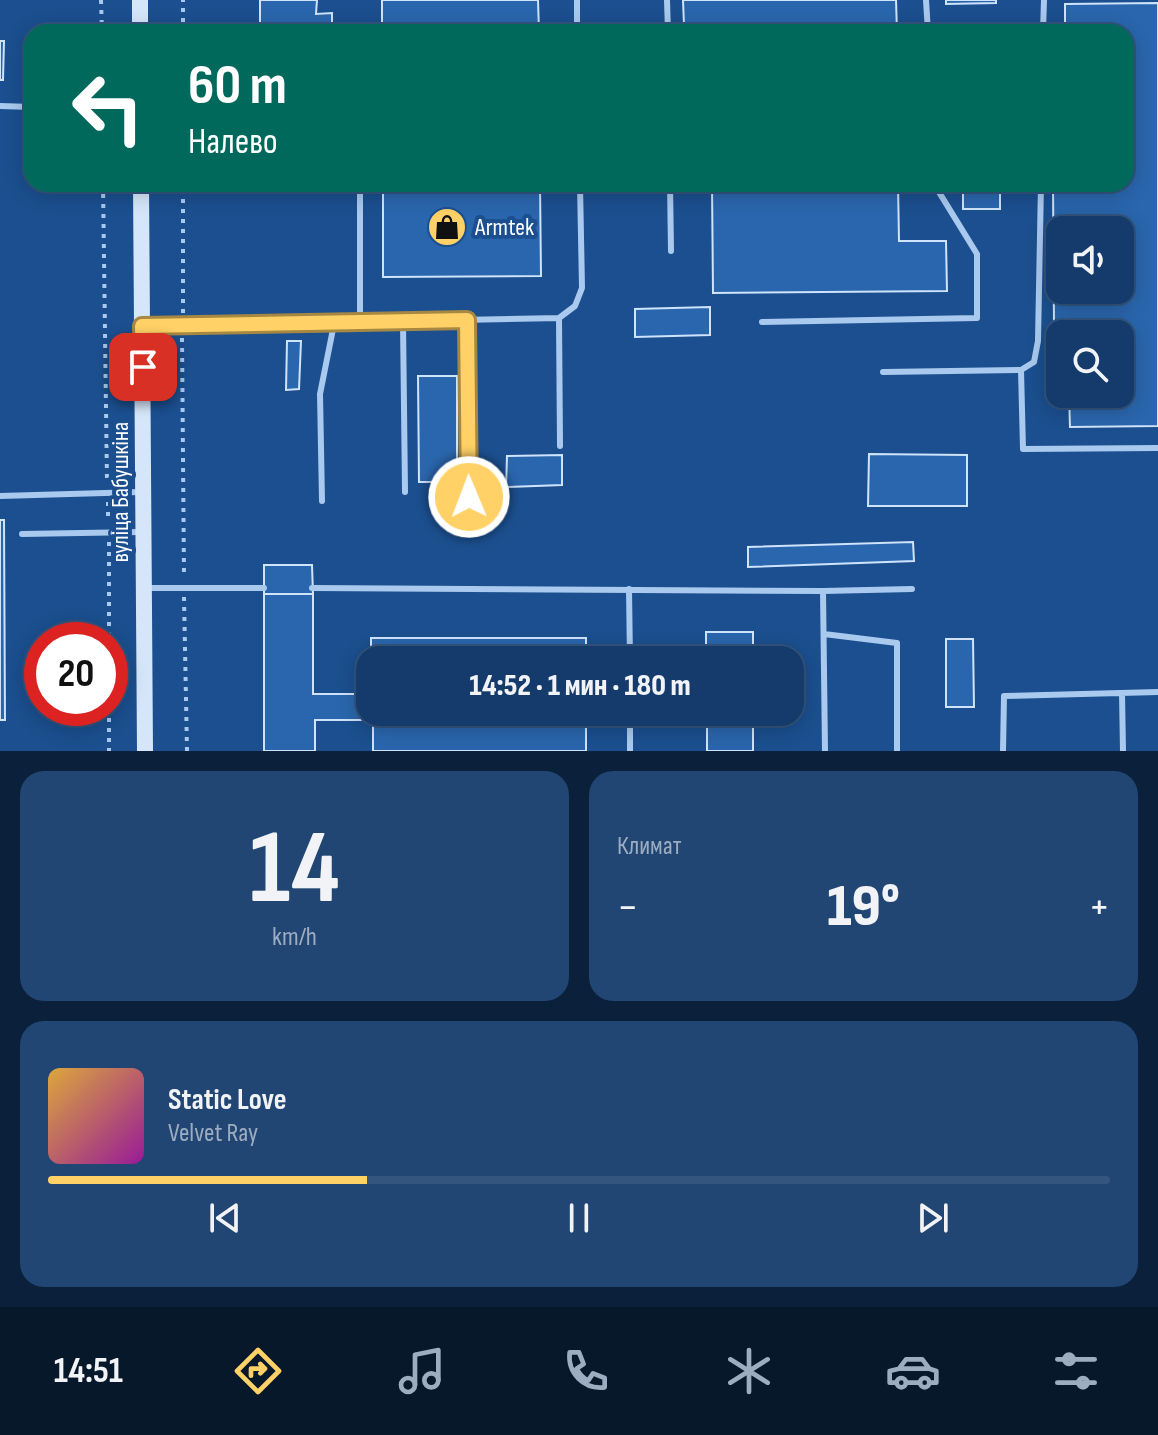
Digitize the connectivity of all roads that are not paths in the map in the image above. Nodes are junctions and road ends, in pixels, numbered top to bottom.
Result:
1 (140, 0) edge
2 (577, 0) edge
3 (667, 0) edge
4 (926, 0) edge
5 (1044, 0) edge
6 (140, 24) edge
7 (577, 24) edge
8 (668, 24) edge
9 (928, 24) edge
10 (1043, 24) edge
11 (0, 106) edge
12 (24, 107) edge
13 (141, 192) edge
14 (360, 192) edge
15 (580, 192) edge
16 (670, 192) edge
17 (939, 192) edge
18 (1041, 192) edge
19 (671, 251) dead end
20 (559, 318) junction
21 (467, 320) junction
22 (403, 322) junction
23 (762, 322) dead end
24 (360, 323) junction
25 (334, 324) junction
26 (142, 326) junction
27 (1021, 370) junction
28 (883, 372) dead end
29 (560, 446) dead end
30 (1158, 448) edge
31 (144, 492) junction
32 (405, 492) dead end
33 (0, 496) edge
34 (469, 497) dead end
35 (322, 501) dead end
36 (144, 532) junction
37 (22, 534) dead end
38 (144, 588) junction
39 (264, 588) dead end
40 (312, 588) dead end
41 (629, 589) junction
42 (912, 589) dead end
43 (823, 591) junction
44 (824, 634) junction
45 (630, 646) edge
46 (1158, 692) edge
47 (1122, 693) junction
48 (630, 726) edge
49 (145, 751) edge
50 (630, 751) edge
51 (825, 751) edge
52 (897, 751) edge
53 (1003, 751) edge
54 (1123, 751) edge

1 - 6 street
2 - 7 lane
3 - 8 lane
4 - 9 lane
5 - 10 lane
11 - 12 lane
13 - 26 street, вуліца Бабушкіна
14 - 24 lane
15 - 20 lane
16 - 19 lane
17 - 23 lane
18 - 27 lane
20 - 21 lane
20 - 29 lane
21 - 22 lane
21 - 34 lane
22 - 24 lane
22 - 32 lane
24 - 25 lane
25 - 26 lane
25 - 35 lane
26 - 31 street, вуліца Бабушкіна
27 - 28 lane
27 - 30 lane
31 - 33 lane
31 - 36 street, вуліца Бабушкіна
36 - 37 lane
36 - 38 street, вуліца Бабушкіна
38 - 39 lane
38 - 49 street, вуліца Бабушкіна
40 - 41 lane
41 - 43 lane
41 - 45 lane
42 - 43 lane
43 - 44 lane
44 - 51 lane
44 - 52 lane
46 - 47 lane
47 - 53 lane
47 - 54 lane
48 - 50 lane

